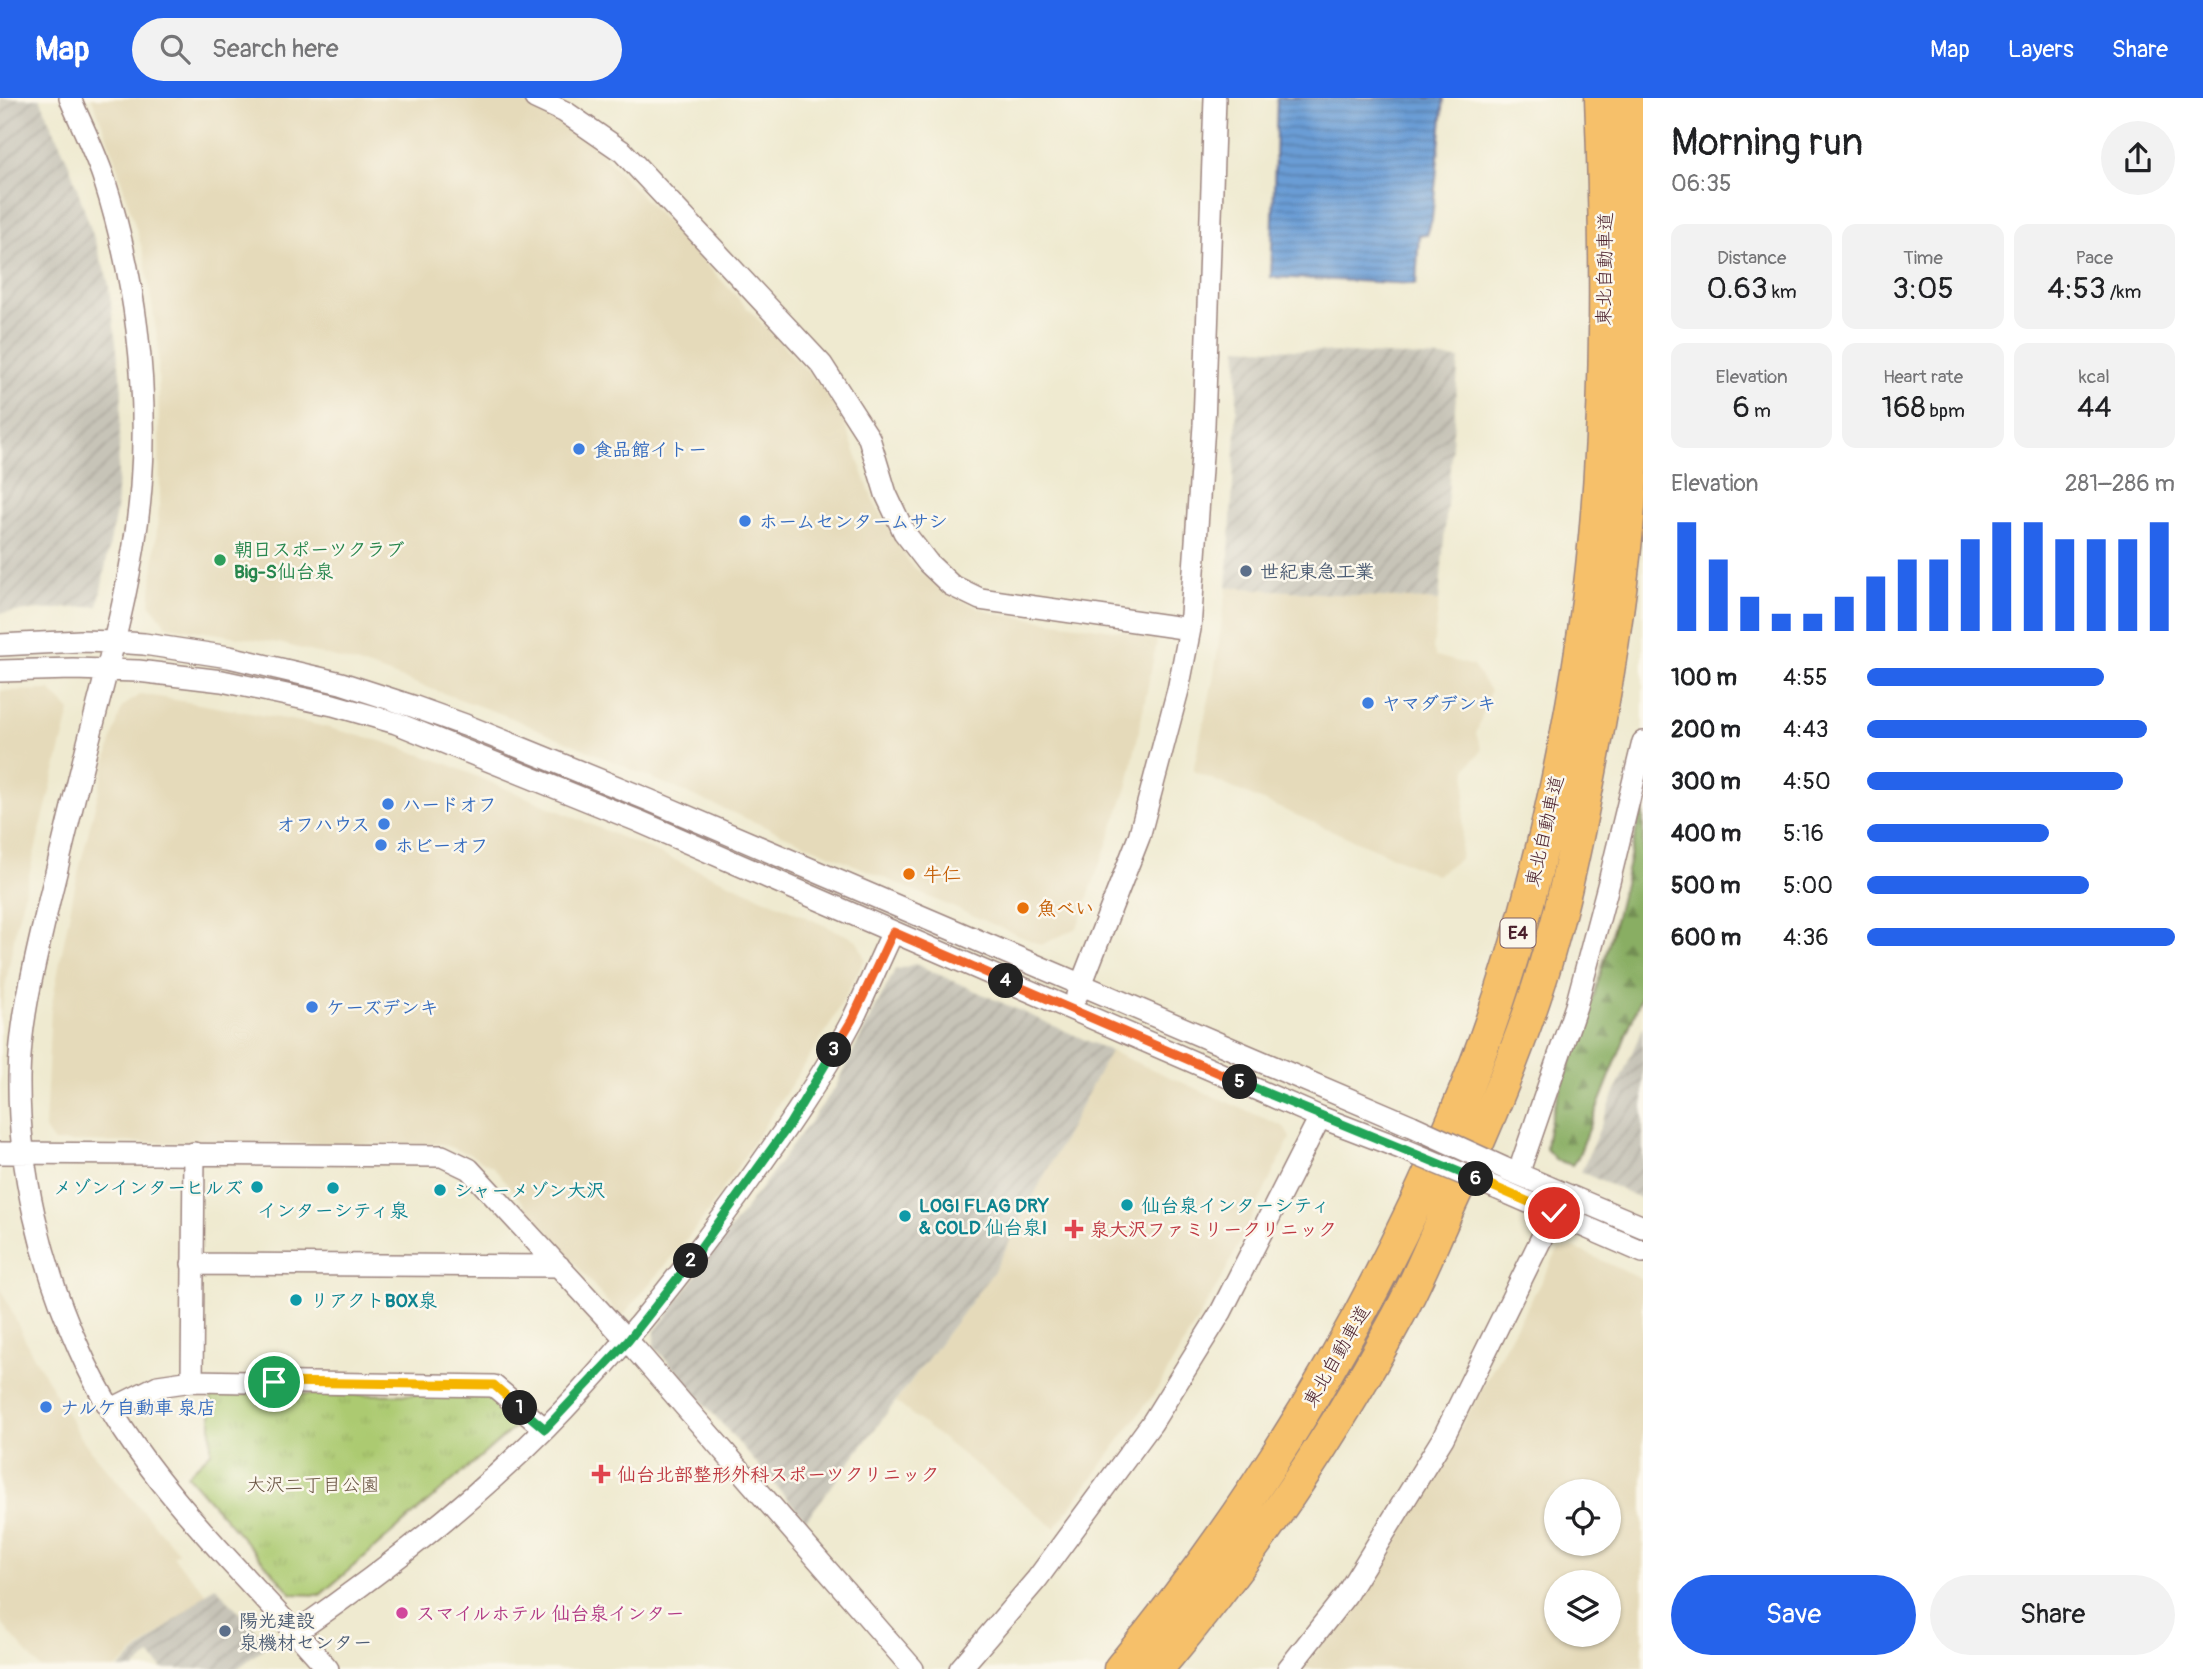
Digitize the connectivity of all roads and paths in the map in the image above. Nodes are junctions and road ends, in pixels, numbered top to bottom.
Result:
1 (70, 98) edge
2 (536, 98) edge
3 (1215, 98) edge
4 (1601, 98) edge
5 (1632, 98) edge
6 (1190, 629) junction
7 (114, 642) junction
8 (0, 645) edge
9 (107, 670) junction
10 (0, 671) edge
11 (1643, 742) edge
12 (893, 932) junction
13 (1082, 984) junction
14 (1070, 1009) junction
15 (1321, 1117) junction
16 (0, 1153) edge
17 (23, 1153) junction
18 (194, 1153) junction
19 (1506, 1176) junction
20 (1554, 1213) junction
21 (1643, 1227) edge
22 (1643, 1252) edge
23 (192, 1264) junction
24 (559, 1266) junction
25 (628, 1341) junction
26 (192, 1381) junction
27 (110, 1410) junction
28 (545, 1429) junction
29 (296, 1632) junction
30 (328, 1669) edge
31 (913, 1669) edge
32 (960, 1669) edge
33 (1120, 1669) edge
34 (1157, 1669) edge
35 (1288, 1669) edge

1 - 7 street
2 - 6 street
3 - 6 street
4 - 33 highway, 東北自動車道 / E4
5 - 34 highway, 東北自動車道 / E4
6 - 13 street
7 - 8 street
7 - 9 street
7 - 13 street
9 - 10 street
9 - 12 street
9 - 17 street
11 - 19 street
12 - 14 street
12 - 25 street
13 - 14 street
13 - 19 street, bridge
14 - 15 street
15 - 19 street, bridge
15 - 32 street
16 - 17 street
17 - 18 street
17 - 27 street
18 - 23 street
18 - 24 street
19 - 20 street
19 - 21 street
20 - 22 street
20 - 35 street
23 - 24 street
23 - 26 street
24 - 25 street
25 - 28 street
25 - 31 street
26 - 27 street
26 - 28 street
27 - 29 street
28 - 29 street
29 - 30 street

